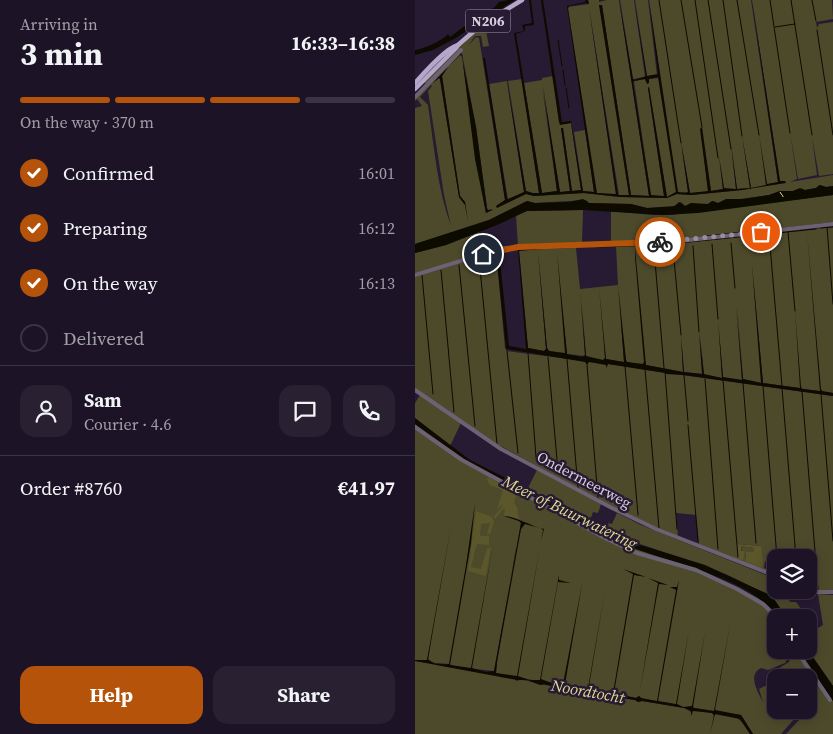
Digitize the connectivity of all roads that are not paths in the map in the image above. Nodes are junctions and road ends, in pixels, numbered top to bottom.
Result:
1 (522, 0) edge
2 (418, 83) edge
3 (415, 89) edge
4 (415, 97) edge
5 (833, 224) edge
6 (415, 275) edge
7 (415, 390) edge
8 (415, 427) edge
9 (767, 572) edge
10 (817, 592) edge
11 (833, 592) edge
12 (768, 609) edge
13 (803, 659) edge
14 (830, 700) dead end

1 - 2 main road, N206
2 - 3 main road, N206
2 - 4 street
5 - 6 street
7 - 9 street, Ondermeerweg
8 - 12 street
10 - 11 street
13 - 14 street

